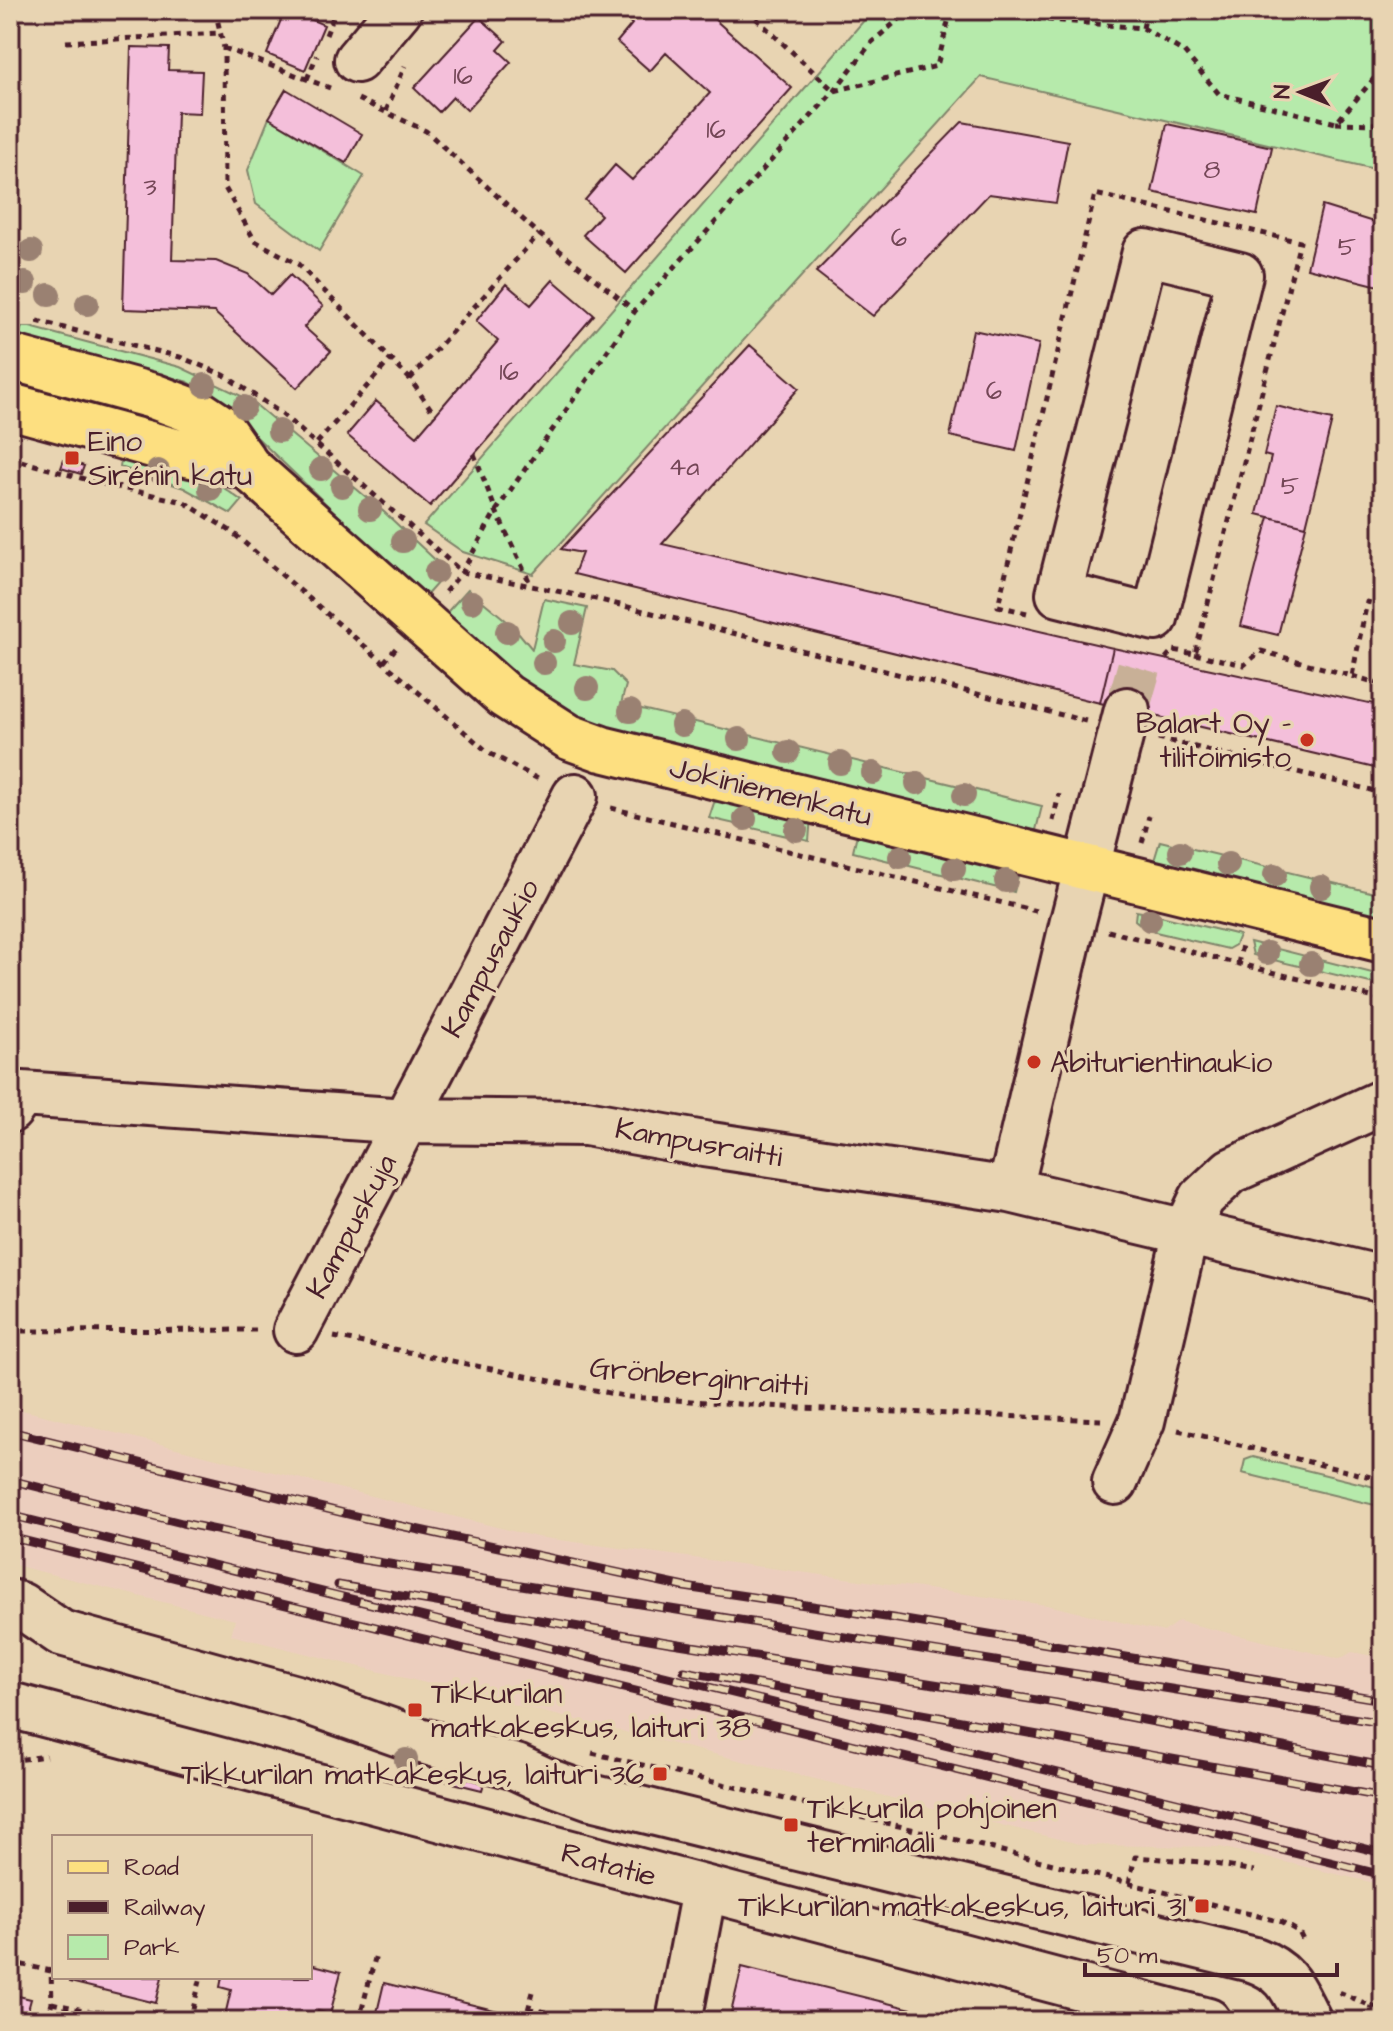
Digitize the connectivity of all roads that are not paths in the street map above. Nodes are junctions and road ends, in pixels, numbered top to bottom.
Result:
1 (399, 10) edge
2 (357, 60) dead end
3 (10, 357) edge
4 (10, 406) edge
5 (248, 467) junction
6 (1154, 644) joint
7 (1124, 719) tunnel mouth
8 (575, 796) dead end
9 (1087, 869) junction
10 (1383, 940) edge
11 (1383, 1102) edge
12 (10, 1110) edge
13 (406, 1121) junction
14 (1010, 1190) junction
15 (1186, 1232) junction
16 (1383, 1279) edge
17 (296, 1330) road end
18 (1115, 1482) dead end
19 (10, 1602) edge
20 (10, 1705) edge
21 (704, 1890) junction
22 (1320, 2004) edge
23 (679, 2021) edge
24 (1208, 2021) edge

1 - 2 street
3 - 5 main road, Jokiniemenkatu
4 - 5 main road, Jokiniemenkatu
5 - 9 main road, Jokiniemenkatu
6 - 6 street
7 - 9 street
8 - 13 street, Kampusaukio
9 - 10 main road, Jokiniemenkatu
9 - 14 street
11 - 15 street
12 - 13 street, Kampusraitti
13 - 14 street, Kampusraitti
13 - 17 street, Kampuskuja
14 - 15 street, Kampusraitti
15 - 16 street, Kampusraitti
15 - 18 street
19 - 22 street
20 - 21 street, Ratatie
21 - 23 street
21 - 24 street, Ratatie

